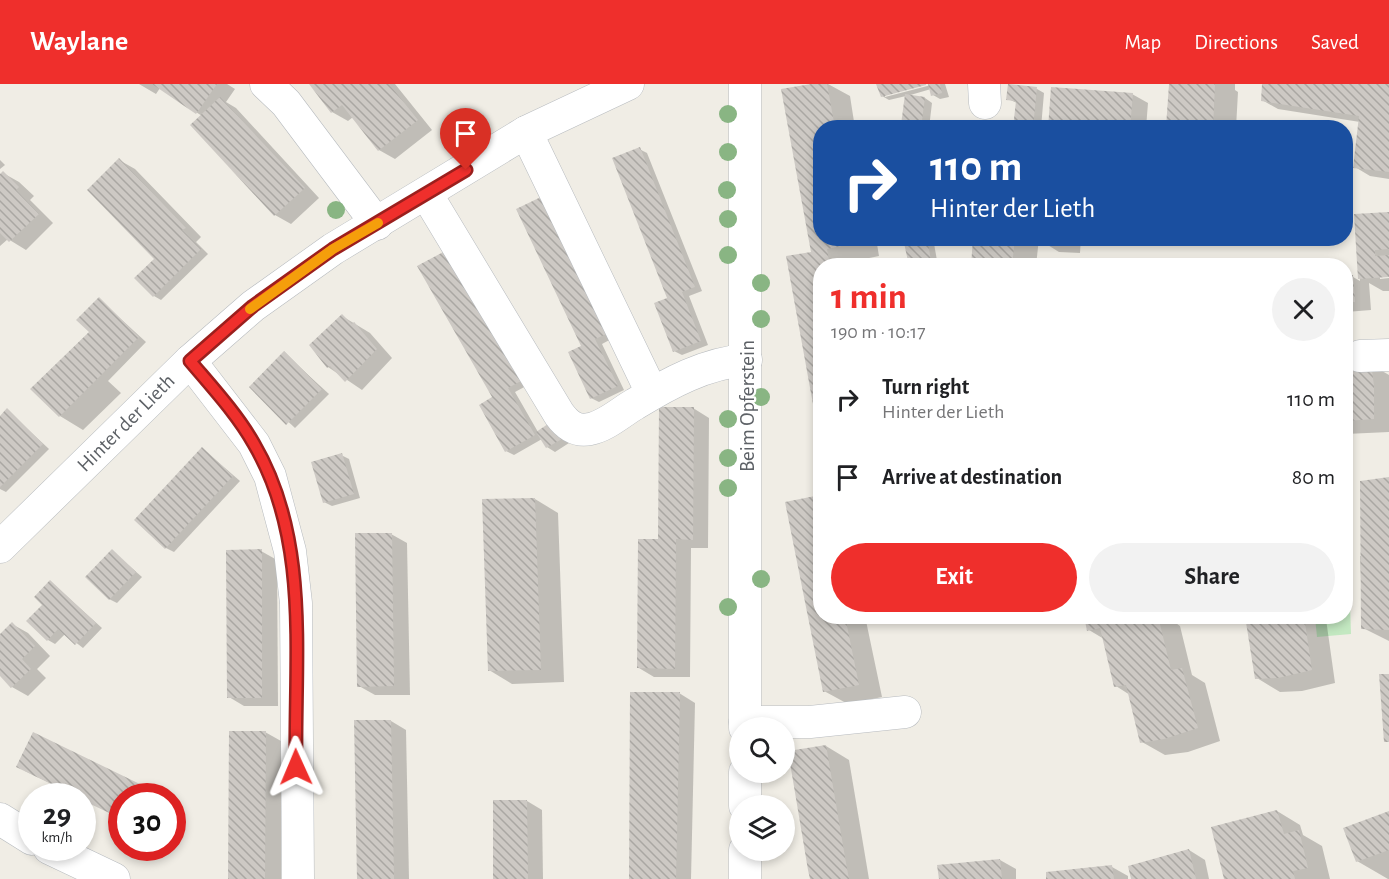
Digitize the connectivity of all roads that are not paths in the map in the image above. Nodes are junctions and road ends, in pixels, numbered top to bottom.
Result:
1 (266, 84) edge
2 (745, 84) edge
3 (618, 86) edge
4 (526, 132) junction
5 (427, 195) junction
6 (377, 224) junction
7 (746, 360) junction
8 (190, 361) junction
9 (652, 393) junction
10 (0, 547) edge
11 (905, 712) dead end
12 (745, 717) edge
13 (795, 723) edge
14 (0, 819) edge
15 (18, 830) edge
16 (76, 861) edge
17 (745, 861) edge
18 (114, 879) edge
19 (298, 879) edge
20 (745, 879) edge

1 - 6 street
2 - 7 street, Beim Opferstein
3 - 4 street, Hinter der Lieth
4 - 5 street, Hinter der Lieth
4 - 9 street
5 - 6 street, Hinter der Lieth
5 - 9 street
6 - 8 street, Hinter der Lieth
7 - 9 street
7 - 12 street, Beim Opferstein
8 - 10 street, Hinter der Lieth
8 - 19 street
11 - 13 street
14 - 15 street
16 - 18 street
17 - 20 street

